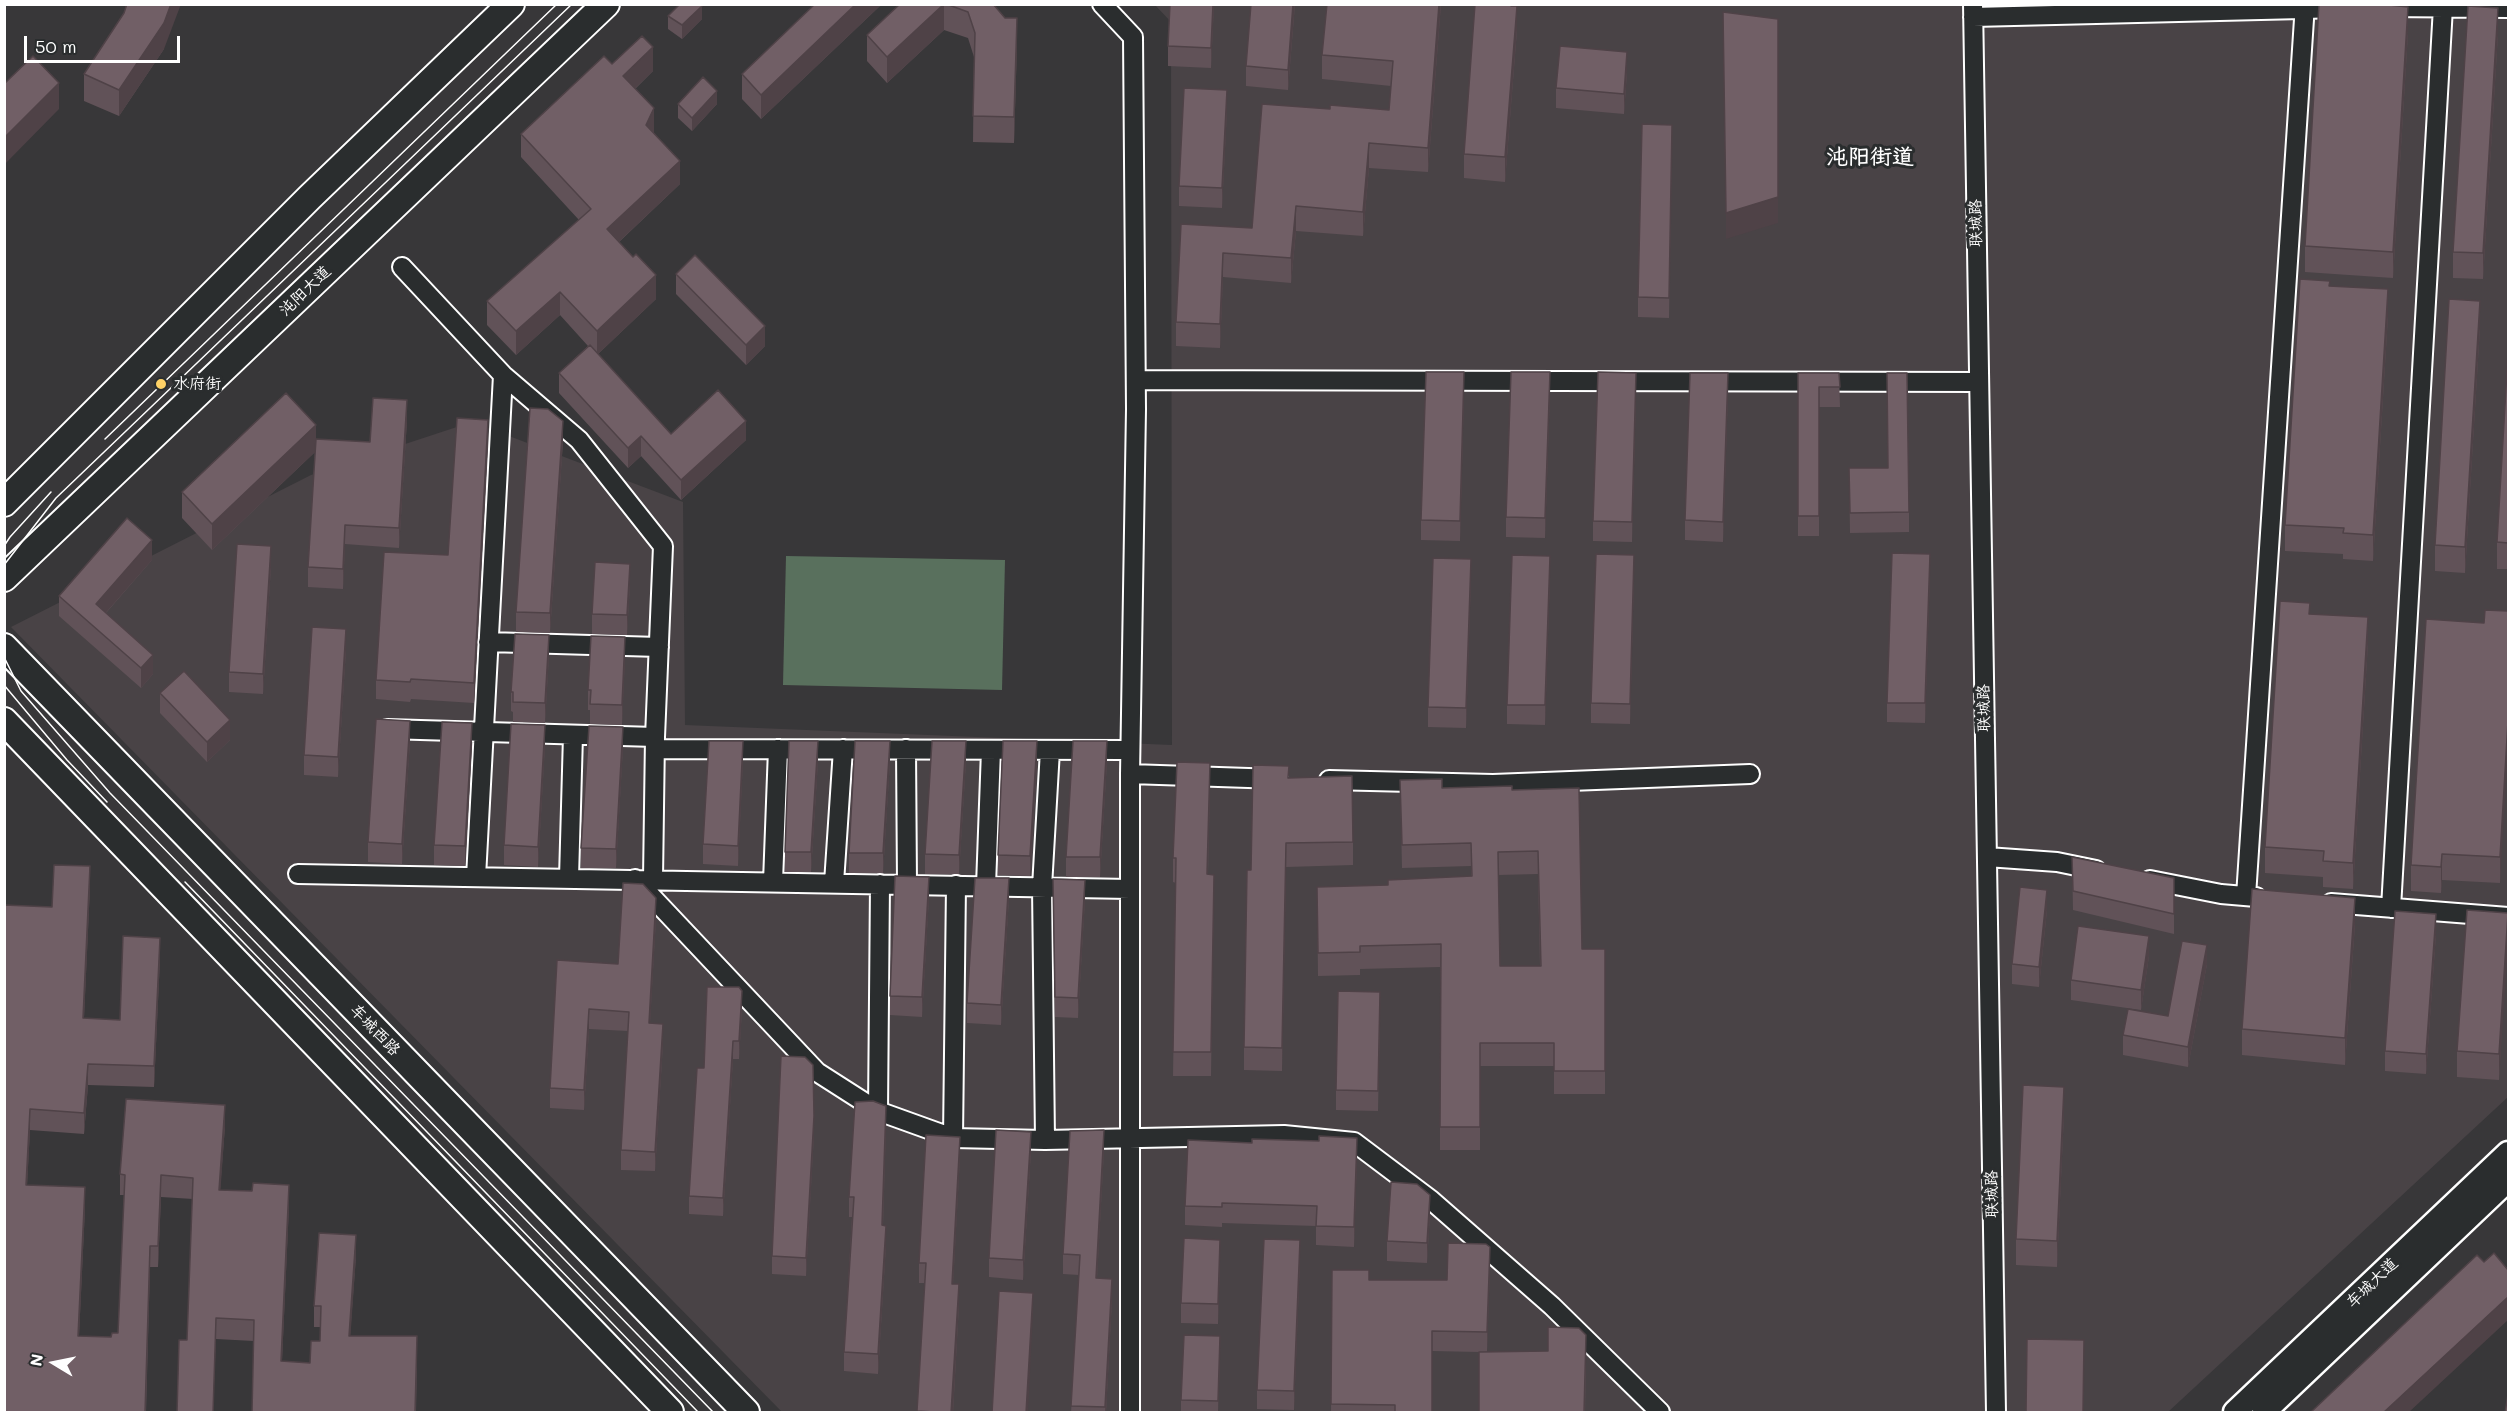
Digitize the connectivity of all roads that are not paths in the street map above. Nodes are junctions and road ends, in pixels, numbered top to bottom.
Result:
1 (511, 4) edge
2 (606, 4) edge
3 (1102, 4) edge
4 (2305, 7) edge
5 (2443, 8) junction
6 (2508, 8) edge
7 (1973, 11) edge
8 (402, 267) dead end
9 (503, 375) junction
10 (1136, 380) junction
11 (1979, 382) junction
12 (4, 503) edge
13 (4, 578) edge
14 (488, 642) junction
15 (4, 647) edge
16 (659, 647) junction
17 (4, 721) edge
18 (380, 729) edge
19 (483, 732) junction
20 (573, 735) junction
21 (655, 743) junction
22 (778, 749) junction
23 (843, 749) junction
24 (906, 749) junction
25 (991, 750) junction
26 (1050, 750) junction
27 (1130, 750) junction
28 (1130, 774) junction
29 (1750, 774) dead end
30 (1987, 857) junction
31 (298, 874) dead end
32 (476, 877) junction
33 (569, 878) junction
34 (644, 879) junction
35 (773, 882) junction
36 (834, 883) junction
37 (880, 884) junction
38 (907, 884) junction
39 (956, 885) junction
40 (987, 886) junction
41 (1042, 887) junction
42 (1130, 889) junction
43 (2246, 896) junction
44 (2268, 898) edge
45 (2313, 902) edge
46 (2391, 908) junction
47 (2508, 917) edge
48 (878, 1111) junction
49 (953, 1138) junction
50 (1128, 1139) junction
51 (1045, 1140) junction
52 (2508, 1153) edge
53 (2508, 1180) edge
54 (670, 1413) edge
55 (746, 1413) edge
56 (1130, 1413) edge
57 (1660, 1413) edge
58 (1996, 1413) edge
59 (2235, 1413) edge
60 (2264, 1413) edge

1 - 12 main road
2 - 13 main road, 沌阳大道
3 - 10 street
4 - 5 street
4 - 7 street
4 - 43 street
5 - 6 street
5 - 46 street
7 - 11 street, 联城路
8 - 9 street
9 - 14 street
9 - 16 street
10 - 11 street
10 - 27 street
11 - 30 street, 联城路
14 - 16 street
14 - 19 street
15 - 55 main road, 车城西路
16 - 21 street
17 - 54 main road
18 - 19 street
19 - 20 street
19 - 32 street
20 - 21 street
20 - 33 street
21 - 22 street
21 - 34 street
22 - 23 street
22 - 35 street
23 - 24 street
23 - 36 street
24 - 25 street
24 - 38 street
25 - 26 street
25 - 40 street
26 - 27 street
26 - 41 street
27 - 28 street
28 - 29 street
28 - 42 street
30 - 43 street
30 - 58 street, 联城路
31 - 32 street
32 - 33 street
33 - 34 street
34 - 35 street
34 - 48 street
35 - 36 street
36 - 37 street
37 - 38 street
37 - 48 street
38 - 39 street
39 - 40 street
39 - 49 street
40 - 41 street
41 - 42 street
41 - 51 street
42 - 50 street
43 - 44 street
45 - 46 street
46 - 47 street
48 - 49 street
49 - 51 street
50 - 51 street
50 - 56 street
50 - 57 street
52 - 59 street, 车城大道
53 - 60 street, 车城大道

